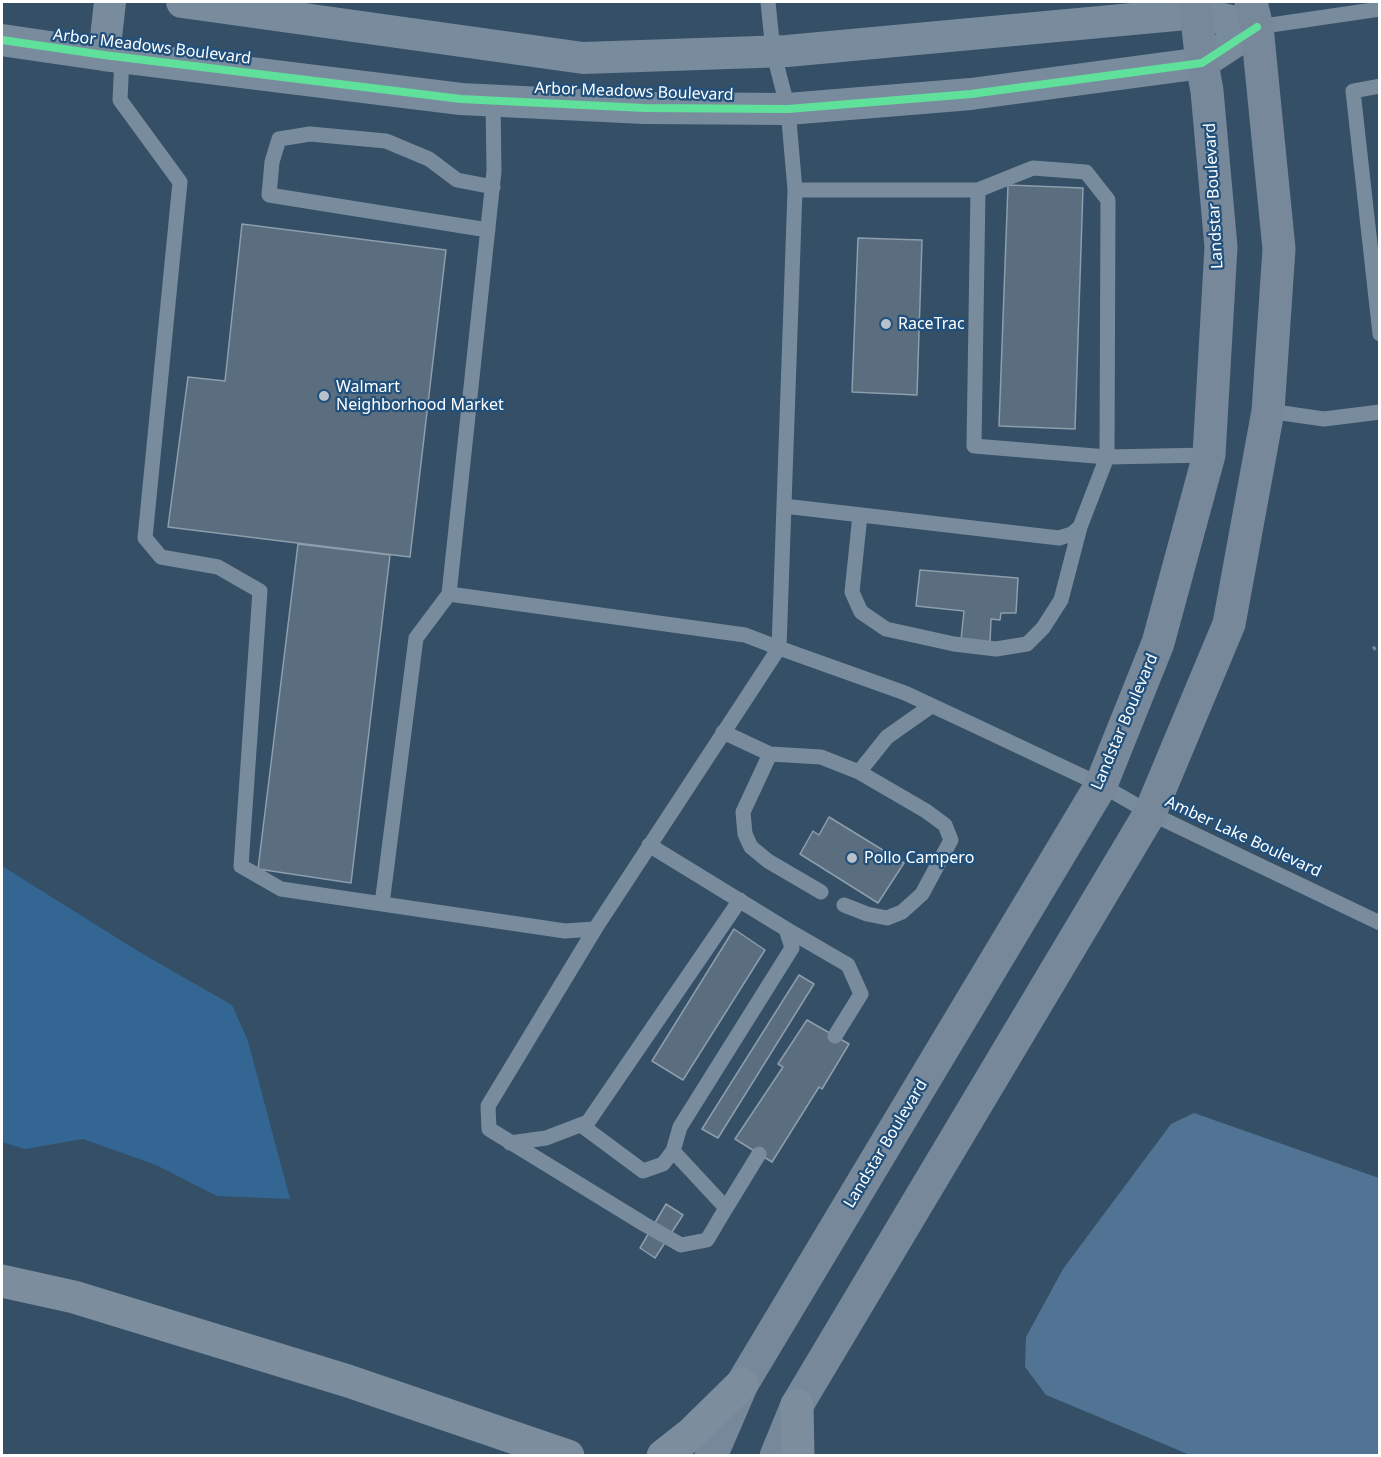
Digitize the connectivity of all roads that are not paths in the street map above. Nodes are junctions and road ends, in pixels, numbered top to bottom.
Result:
1 (110, 2) edge
2 (182, 2) edge
3 (768, 2) edge
4 (1196, 7) edge
5 (1380, 9) edge
6 (1254, 14) edge
7 (2, 40) edge
8 (773, 51) junction
9 (113, 56) junction
10 (1202, 63) junction
11 (1380, 87) edge
12 (493, 100) junction
13 (788, 109) junction
14 (493, 187) junction
15 (795, 190) junction
16 (978, 190) junction
17 (488, 230) junction
18 (1380, 334) edge
19 (1268, 411) junction
20 (1380, 412) edge
21 (1209, 455) junction
22 (1107, 457) junction
23 (784, 506) junction
24 (860, 515) junction
25 (1080, 527) junction
26 (449, 594) junction
27 (779, 648) junction
28 (931, 706) junction
29 (723, 732) junction
30 (770, 754) junction
31 (859, 772) junction
32 (1101, 785) junction
33 (1150, 813) junction
34 (649, 844) junction
35 (821, 892) dead end
36 (740, 900) junction
37 (382, 904) junction
38 (844, 905) dead end
39 (1377, 923) edge
40 (595, 929) junction
41 (786, 929) junction
42 (835, 1036) dead end
43 (581, 1125) junction
44 (510, 1143) junction
45 (673, 1151) junction
46 (759, 1154) dead end
47 (726, 1208) junction
48 (2, 1281) edge
49 (742, 1384) junction
50 (797, 1406) junction
51 (568, 1455) edge
52 (663, 1455) edge
53 (711, 1455) edge
54 (776, 1455) edge
55 (798, 1455) edge

1 - 9 street
2 - 8 street, Arbor Meadows Boulevard
3 - 8 lane
4 - 6 street, Arbor Meadows Boulevard
4 - 8 street, Arbor Meadows Boulevard
4 - 10 main road, Landstar Boulevard
5 - 6 lane
6 - 10 street, Arbor Meadows Boulevard
6 - 19 main road
7 - 9 street, Arbor Meadows Boulevard
8 - 13 lane
9 - 12 street, Arbor Meadows Boulevard
9 - 37 lane
10 - 13 street, Arbor Meadows Boulevard
10 - 21 main road, Landstar Boulevard
11 - 18 lane
12 - 13 street, Arbor Meadows Boulevard
12 - 14 lane
13 - 15 lane
14 - 17 lane
14 - 17 lane
15 - 16 lane
15 - 23 lane
16 - 22 lane
16 - 22 lane
17 - 26 lane
19 - 20 lane
19 - 33 main road
21 - 22 lane
21 - 32 main road, Landstar Boulevard
22 - 25 lane
23 - 24 lane
23 - 27 lane
24 - 25 lane
24 - 25 lane
26 - 27 lane, Amber Lake Boulevard
26 - 37 lane
27 - 28 lane, Amber Lake Boulevard
27 - 29 lane
28 - 31 lane
28 - 32 lane, Amber Lake Boulevard
29 - 30 lane
29 - 34 lane
30 - 31 lane
30 - 35 lane
31 - 38 lane
32 - 33 lane, Amber Lake Boulevard
32 - 49 main road, Landstar Boulevard
33 - 39 lane, Amber Lake Boulevard
33 - 50 main road
34 - 36 lane
34 - 40 lane
36 - 41 lane
36 - 43 lane
37 - 40 lane
40 - 44 lane
41 - 42 lane
41 - 45 lane
43 - 44 lane
43 - 45 lane
44 - 47 lane
45 - 47 lane
46 - 47 lane
48 - 51 highway
49 - 52 highway
49 - 53 main road, Landstar Boulevard
50 - 54 main road
50 - 55 highway

